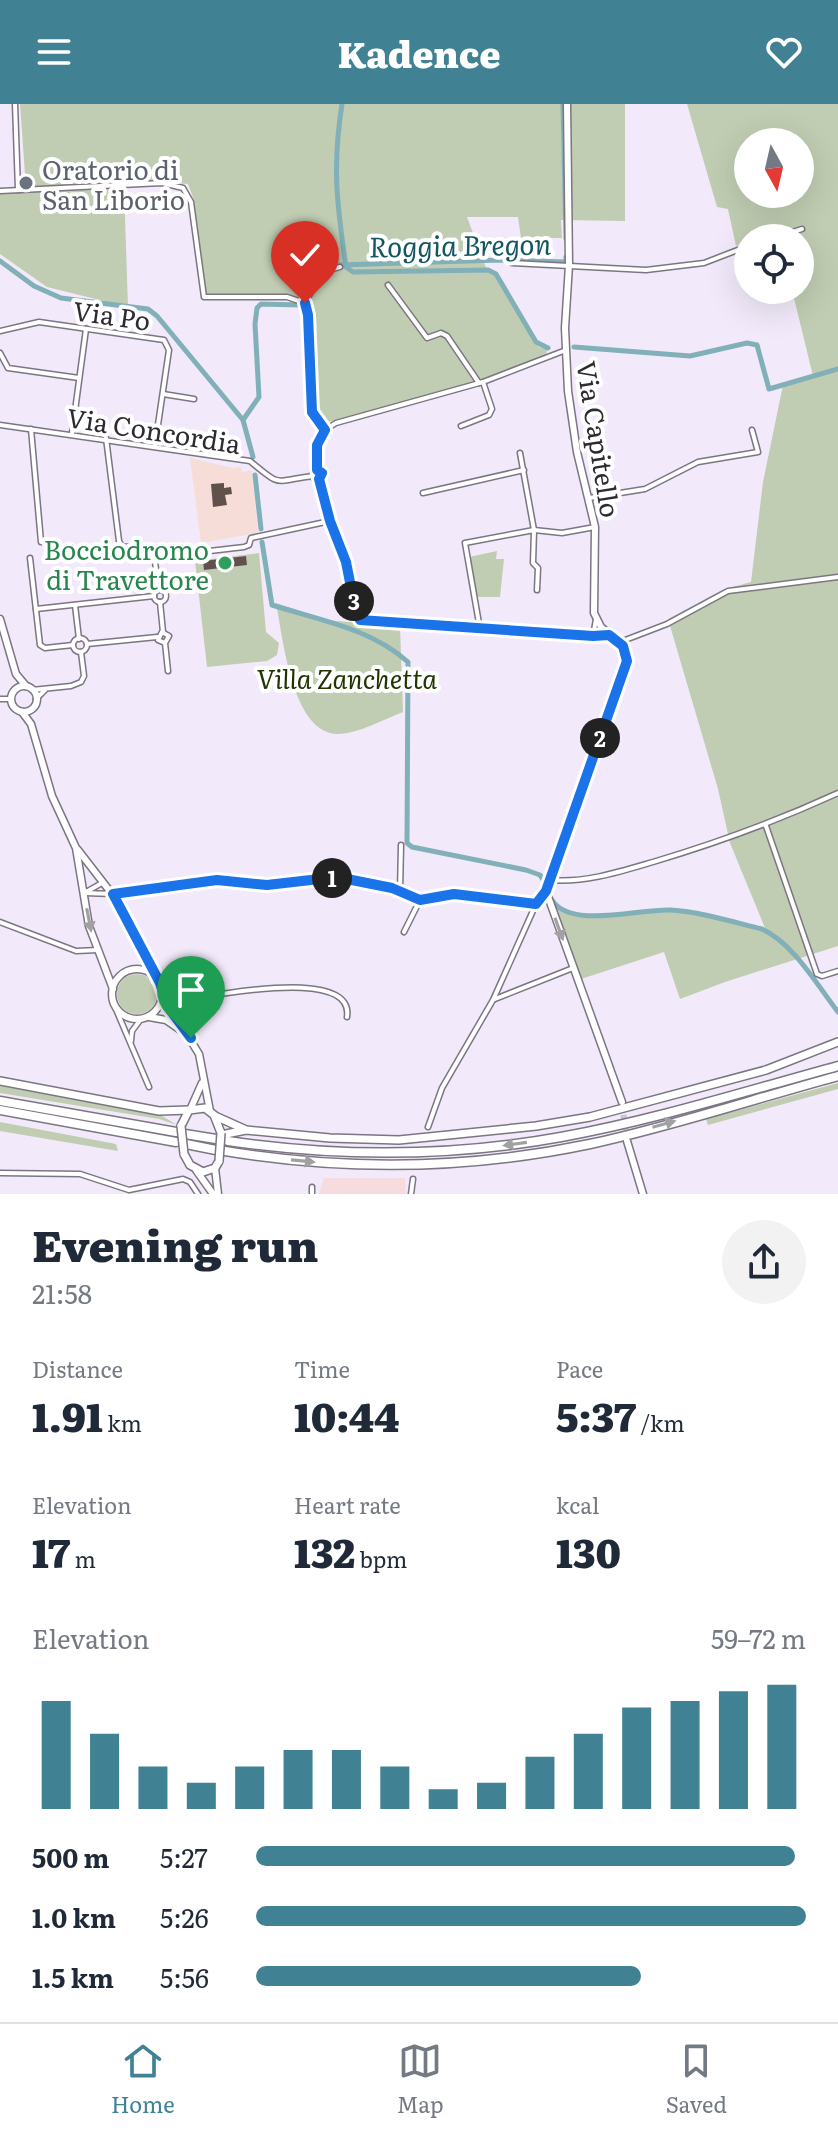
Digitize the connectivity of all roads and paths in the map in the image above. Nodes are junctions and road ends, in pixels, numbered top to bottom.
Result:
1 (15, 104) edge
2 (567, 104) edge
3 (18, 190) junction
4 (0, 191) edge
5 (734, 251) edge
6 (512, 263) dead end
7 (569, 265) junction
8 (340, 267) dead end
9 (388, 285) dead end
10 (305, 303) junction
11 (86, 328) junction
12 (0, 331) edge
13 (566, 350) junction
14 (0, 353) edge
15 (79, 378) junction
16 (481, 382) junction
17 (163, 394) junction
18 (194, 399) dead end
19 (0, 425) edge
20 (461, 426) dead end
21 (31, 429) junction
22 (325, 430) junction
23 (752, 430) dead end
24 (72, 433) junction
25 (106, 438) junction
26 (155, 445) junction
27 (520, 453) dead end
28 (317, 470) junction
29 (524, 470) junction
30 (313, 476) junction
31 (319, 479) junction
32 (423, 493) dead end
33 (589, 498) junction
34 (330, 521) junction
35 (595, 527) junction
36 (534, 530) junction
37 (41, 542) dead end
38 (140, 546) dead end
39 (201, 552) dead end
40 (154, 555) dead end
41 (30, 558) dead end
42 (838, 577) edge
43 (159, 590) junction
44 (537, 590) dead end
45 (154, 596) junction
46 (160, 602) junction
47 (75, 605) junction
48 (36, 609) junction
49 (0, 619) edge
50 (596, 619) junction
51 (480, 629) junction
52 (163, 632) junction
53 (609, 635) junction
54 (593, 636) junction
55 (157, 637) junction
56 (79, 639) junction
57 (620, 642) junction
58 (165, 643) junction
59 (87, 644) junction
60 (73, 645) junction
61 (81, 652) junction
62 (168, 671) dead end
63 (16, 674) junction
64 (29, 688) junction
65 (47, 689) junction
66 (15, 690) junction
67 (0, 699) edge
68 (11, 699) junction
69 (36, 699) junction
70 (32, 709) junction
71 (22, 712) junction
72 (31, 724) junction
73 (838, 793) edge
74 (766, 826) junction
75 (401, 845) dead end
76 (76, 848) junction
77 (548, 880) junction
78 (104, 883) junction
79 (400, 891) junction
80 (546, 891) junction
81 (85, 893) junction
82 (113, 894) junction
83 (420, 900) junction
84 (536, 904) junction
85 (0, 922) edge
86 (404, 932) dead end
87 (98, 950) junction
88 (573, 968) junction
89 (838, 971) edge
90 (158, 980) junction
91 (113, 989) junction
92 (186, 997) junction
93 (176, 999) junction
94 (493, 1000) junction
95 (163, 1001) junction
96 (115, 1007) junction
97 (172, 1012) junction
98 (347, 1017) dead end
99 (144, 1018) junction
100 (191, 1038) junction
101 (838, 1042) edge
102 (131, 1043) junction
103 (838, 1063) edge
104 (838, 1076) edge
105 (204, 1080) junction
106 (0, 1081) edge
107 (149, 1087) dead end
108 (0, 1101) edge
109 (622, 1102) tunnel mouth
110 (0, 1110) edge
111 (190, 1110) junction
112 (159, 1111) junction
113 (212, 1113) junction
114 (428, 1127) dead end
115 (180, 1129) junction
116 (246, 1130) junction
117 (627, 1141) tunnel mouth
118 (176, 1142) dead end
119 (222, 1142) junction
120 (185, 1149) junction
121 (217, 1164) junction
122 (196, 1170) junction
123 (0, 1173) edge
124 (413, 1179) dead end
125 (312, 1187) dead end
126 (198, 1194) edge
127 (216, 1194) edge
128 (312, 1194) edge
129 (411, 1194) edge
130 (643, 1194) edge

1 - 3 street
2 - 7 street, Via Capitello
3 - 4 street
3 - 10 street
5 - 7 street
6 - 7 street
7 - 13 street, Via Capitello
8 - 10 street
9 - 16 street
10 - 22 street
11 - 12 street, Via Po
11 - 15 street
11 - 17 street, Via Po
13 - 16 street
13 - 33 street, Via Capitello
14 - 15 street
15 - 24 street
16 - 20 street
16 - 22 street
17 - 18 street
17 - 26 street, Via Po
19 - 21 street, Via Concordia
21 - 24 street, Via Concordia
21 - 37 street, Via Concordia
22 - 28 street
23 - 33 street
24 - 25 street, Via Concordia
25 - 26 street, Via Concordia
25 - 38 street
26 - 30 street, Via Concordia
27 - 29 street
28 - 30 street
28 - 31 street
29 - 32 street
29 - 36 street
30 - 31 street
31 - 34 street
33 - 35 street, Via Capitello
34 - 39 street
34 - 51 street
35 - 36 street
35 - 50 street, Via Capitello
36 - 44 street
36 - 51 street
40 - 43 street
41 - 48 street
42 - 57 street
43 - 45 street
43 - 46 street
45 - 46 street
45 - 47 street
46 - 52 street
47 - 48 street
47 - 56 street
48 - 60 street
49 - 63 street
50 - 53 street
50 - 54 street, Via Capitello
51 - 54 street
52 - 55 street
52 - 58 street
53 - 54 street
53 - 57 street
55 - 58 street
55 - 59 street
56 - 59 street
56 - 60 street
57 - 77 street
58 - 62 street
59 - 61 street
60 - 61 street
61 - 65 street
63 - 64 street
63 - 66 street
64 - 65 street
64 - 66 street
64 - 69 street
65 - 69 street
66 - 68 street
67 - 68 street
68 - 71 street
69 - 70 street
70 - 71 street
70 - 72 street
71 - 72 street
72 - 76 street
73 - 74 street
74 - 77 street
74 - 89 street
75 - 79 street
76 - 78 street
76 - 81 street
77 - 80 street
78 - 81 street
78 - 82 street
79 - 82 street
79 - 83 street
80 - 84 street
80 -> 88 street
81 - 82 street
81 -> 87 street
82 - 90 street
83 - 84 street
83 - 86 street
84 - 94 street
85 - 87 street
87 - 91 street
88 - 94 street
88 - 109 street
90 - 91 street
90 - 92 street
90 - 95 street
91 - 96 street
92 - 93 street
92 - 98 street
93 - 95 street
93 - 97 street
94 - 114 street
95 - 97 street
95 - 99 street
96 - 99 street
96 - 102 street
97 - 100 street
99 - 100 street
99 - 102 street
100 - 105 street
101 - 116 main road
102 - 107 street
103 -> 119 highway
119 -> 104 highway
105 - 111 street
105 - 113 street
106 - 112 main road
108 - 115 highway
110 - 118 highway
111 - 112 main road
111 - 113 main road
111 - 115 main road
112 - 115 main road
113 - 116 main road
113 - 119 main road
115 - 119 highway
115 - 120 main road, bridge
116 - 119 main road
117 - 130 street
119 - 120 highway
119 - 121 main road, bridge
120 - 122 main road
121 - 122 main road
121 - 127 street
122 - 127 street
123 - 126 street
124 - 129 street
125 - 128 street

